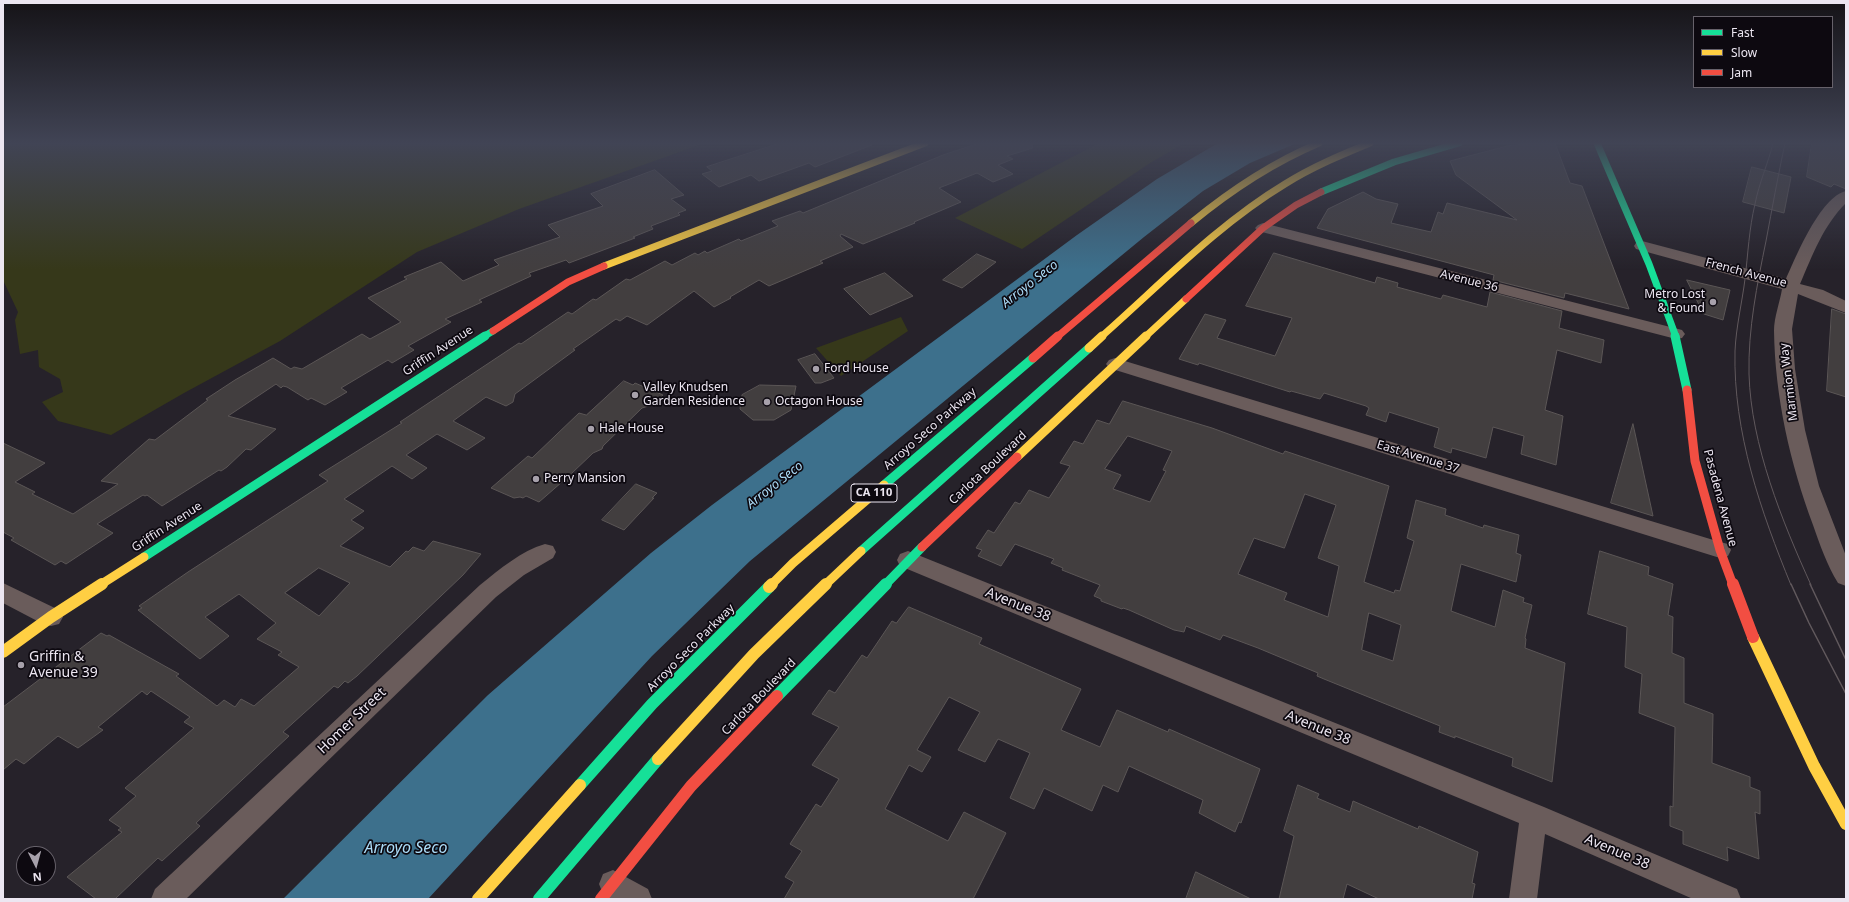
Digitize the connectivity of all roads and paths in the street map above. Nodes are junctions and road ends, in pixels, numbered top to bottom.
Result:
1 (814, 185) edge
2 (1238, 185) edge
3 (1283, 185) edge
4 (1336, 185) edge
5 (1615, 185) edge
6 (1846, 195) edge
7 (1263, 228) junction
8 (1642, 246) junction
9 (1791, 286) junction
10 (1846, 308) edge
11 (1676, 334) junction
12 (1115, 364) junction
13 (1720, 550) junction
14 (545, 552) dead end
15 (908, 560) junction
16 (1846, 577) edge
17 (3, 592) edge
18 (51, 617) junction
19 (3, 652) edge
20 (1534, 816) junction
21 (1846, 824) edge
22 (607, 891) edge
23 (165, 899) edge
24 (478, 899) edge
25 (539, 899) edge
26 (638, 899) edge
27 (1523, 899) edge
28 (1727, 899) edge

1 - 18 main road, Griffin Avenue
2 - 24 main road, Arroyo Seco Parkway / CA 110
3 - 25 main road, CA 110
4 - 7 main road, Carlota Boulevard
5 - 8 main road, Pasadena Avenue
6 - 9 street, Marmion Way
7 - 11 street, Avenue 36
7 - 12 main road, Carlota Boulevard
8 - 9 street, French Avenue
8 - 11 main road, Pasadena Avenue
9 - 10 street, French Avenue
9 - 16 street, Marmion Way
11 - 13 main road, Pasadena Avenue
12 - 13 street, East Avenue 37
12 - 15 main road, Carlota Boulevard
13 - 21 main road, Pasadena Avenue
14 - 23 street, Homer Street
15 - 20 street, Avenue 38
15 - 22 main road, Carlota Boulevard
17 - 18 street
18 - 19 main road, Griffin Avenue
20 - 27 street
20 - 28 street, Avenue 38
22 - 26 street

